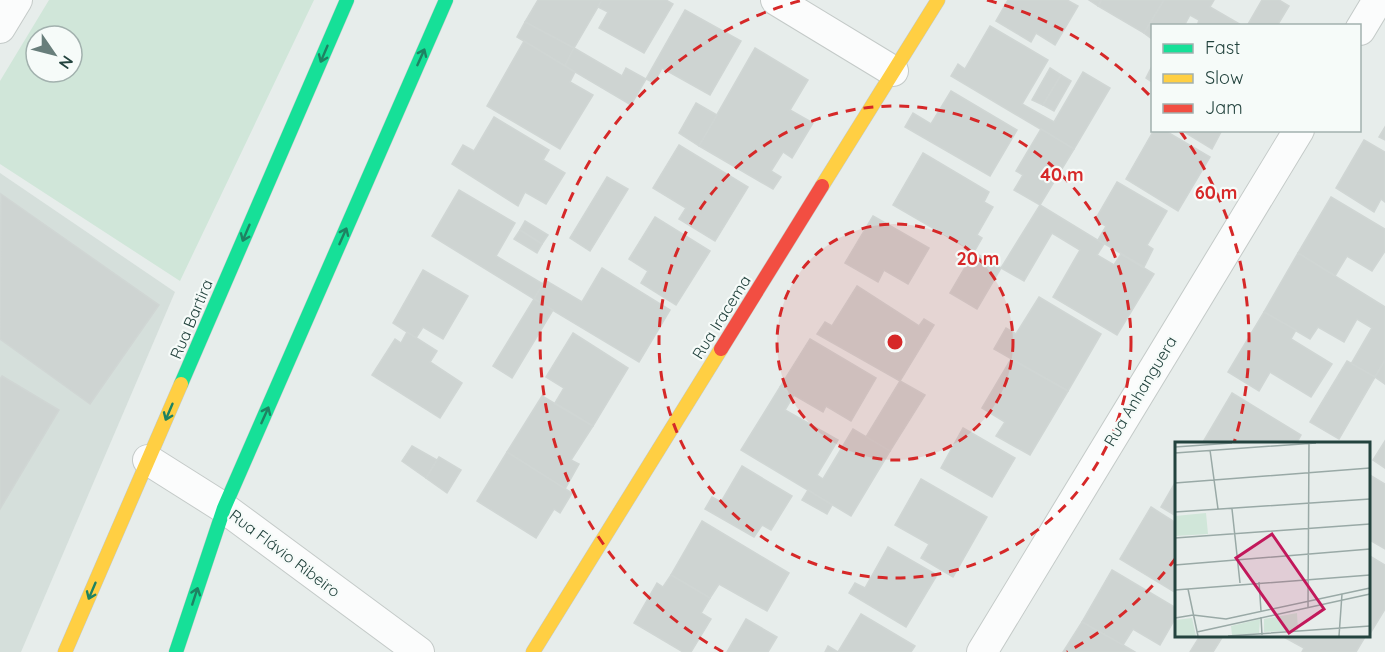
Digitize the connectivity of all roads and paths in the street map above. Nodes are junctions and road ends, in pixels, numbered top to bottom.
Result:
1 (17, 0) edge
2 (347, 0) edge
3 (446, 0) edge
4 (776, 0) edge
5 (938, 0) edge
6 (1378, 2) edge
7 (1361, 27) edge
8 (0, 28) edge
9 (893, 71) junction
10 (1298, 132) edge
11 (148, 460) junction
12 (224, 508) junction
13 (65, 652) edge
14 (176, 652) edge
15 (418, 652) edge
16 (533, 652) edge
17 (982, 652) edge

1 - 8 street
2 -> 11 street, Rua Bartira
12 -> 3 street
4 - 9 street
5 - 9 street, Rua Iracema
6 - 7 street
9 - 16 street, Rua Iracema
10 - 17 street, Rua Anhanguera
11 - 12 street, Rua Flávio Ribeiro
11 -> 13 street, Rua Bartira
14 -> 12 street
12 - 15 street, Rua Flávio Ribeiro

